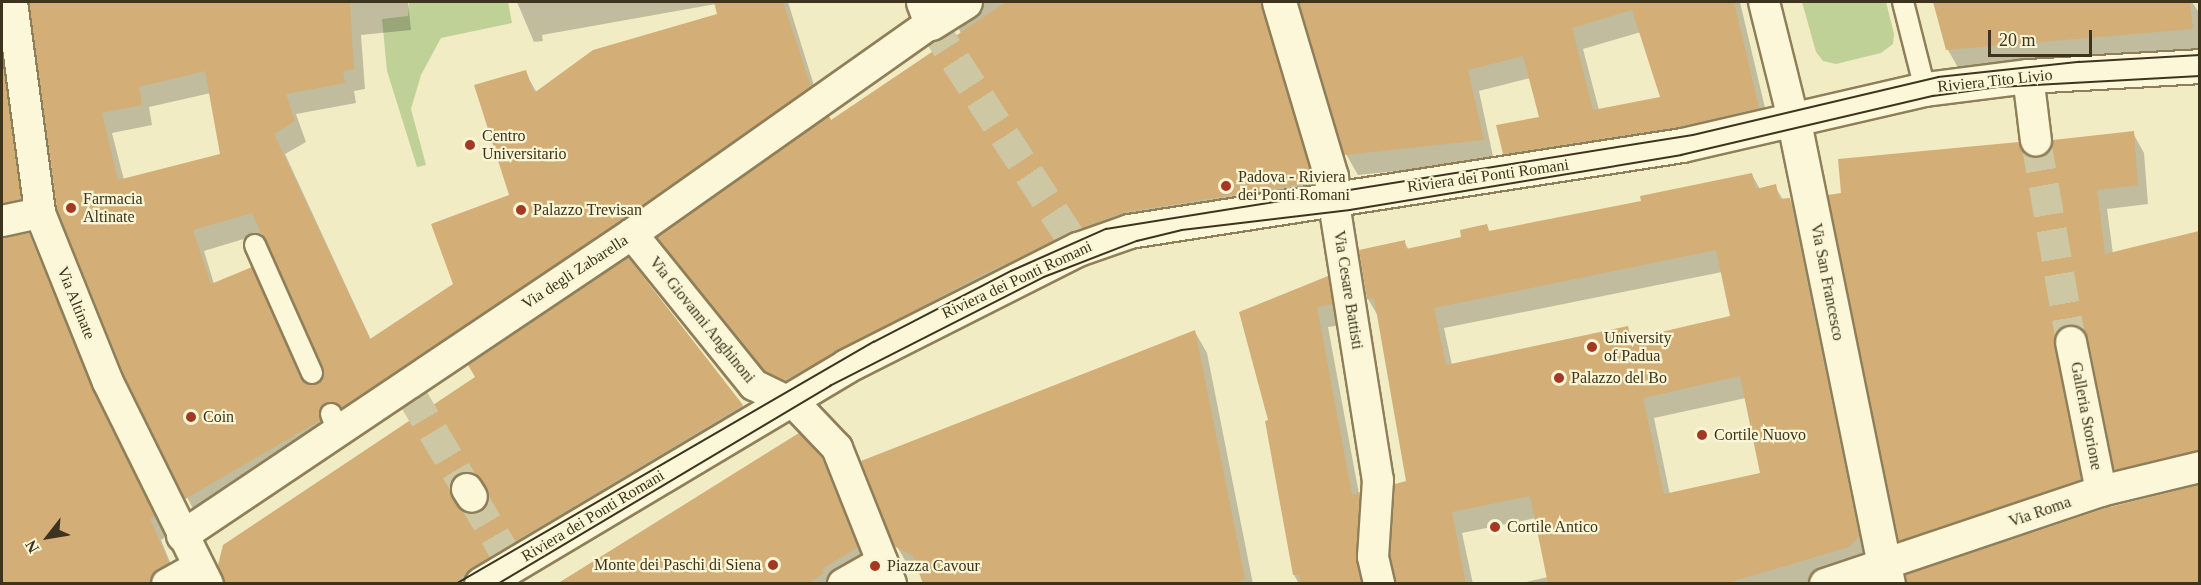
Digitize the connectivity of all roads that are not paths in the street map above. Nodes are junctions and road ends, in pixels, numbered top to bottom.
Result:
1 (12, 2) edge
2 (965, 2) edge
3 (1279, 2) edge
4 (1764, 2) edge
5 (1903, 2) edge
6 (927, 12) edge
7 (2199, 66) edge
8 (2028, 76) junction
9 (1925, 89) junction
10 (1794, 122) junction
11 (2036, 141) tunnel mouth
12 (1333, 197) junction
13 (40, 213) junction
14 (2, 221) edge
15 (632, 234) junction
16 (255, 244) dead end
17 (2071, 342) tunnel mouth
18 (312, 373) dead end
19 (787, 400) junction
20 (2199, 466) edge
21 (2101, 491) junction
22 (182, 536) junction
23 (883, 563) edge
24 (1886, 574) edge
25 (203, 575) edge
26 (167, 584) edge
27 (481, 584) edge
28 (843, 584) edge
29 (1379, 584) edge
30 (1825, 584) edge

1 - 13 street, Via Altinate
2 - 6 street, Via degli Zabarella
3 - 12 street, Via Cesare Battisti
4 - 10 street, Via San Francesco
5 - 9 lane
6 - 15 street, Via degli Zabarella
7 - 8 street, Riviera Tito Livio
8 - 9 street, Riviera Tito Livio
8 - 11 street
9 - 10 street, Riviera Tito Livio
10 - 12 street, Riviera dei Ponti Romani
10 - 24 street, Via San Francesco
12 - 19 street, Riviera dei Ponti Romani
12 - 29 street, Via Cesare Battisti
13 - 14 street
13 - 22 street, Via Altinate
15 - 19 street, Via Giovanni Anghinoni
15 - 22 street, Via degli Zabarella
16 - 18 lane
17 - 21 street, Galleria Storione
19 - 23 street, Via Giovanni Anghinoni
19 - 27 street, Riviera dei Ponti Romani
20 - 21 street, Via Roma
21 - 24 street, Via Roma
22 - 25 street, Via Altinate
23 - 28 street
24 - 30 street, Via Roma
25 - 26 street

